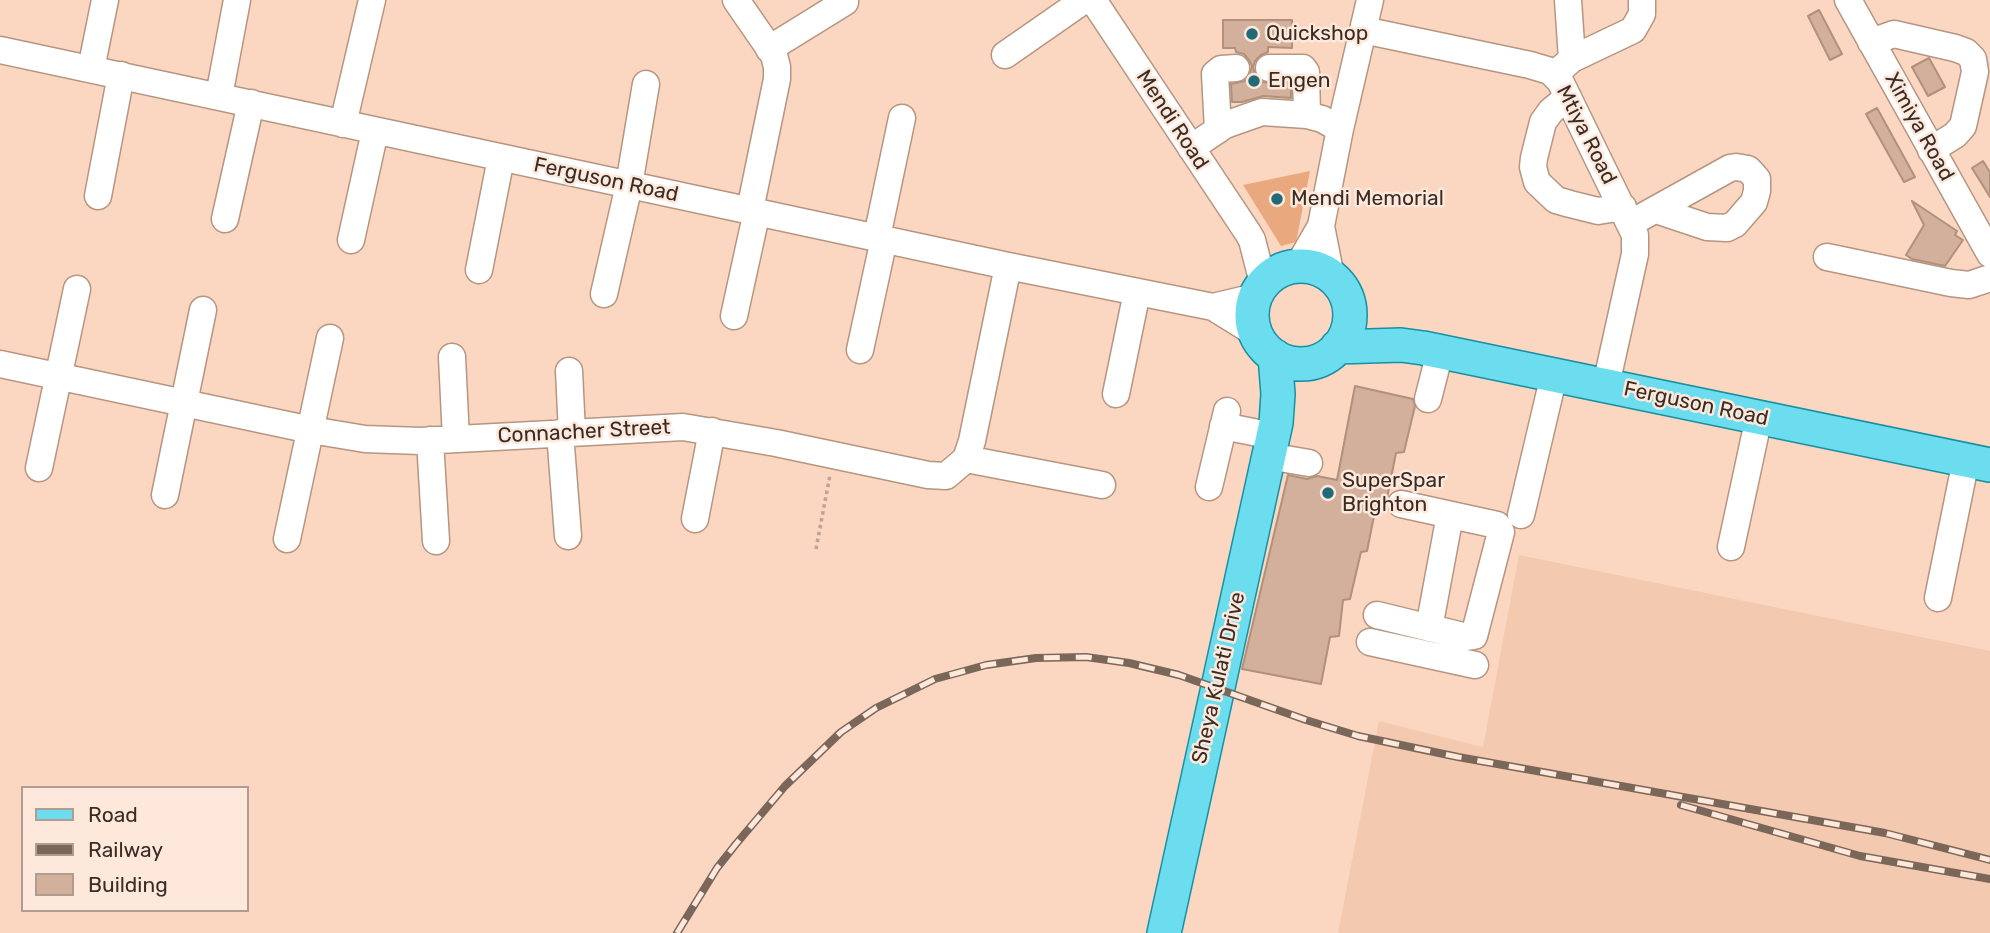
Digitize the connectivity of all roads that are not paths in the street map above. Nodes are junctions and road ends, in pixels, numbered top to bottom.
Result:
1 (105, 0) edge
2 (237, 0) edge
3 (372, 0) edge
4 (736, 0) edge
5 (1370, 0) edge
6 (1568, 0) edge
7 (1642, 0) edge
8 (1848, 0) edge
9 (1094, 1) edge
10 (845, 2) dead end
11 (1363, 30) junction
12 (1871, 42) junction
13 (769, 49) junction
14 (0, 50) edge
15 (1005, 55) dead end
16 (1563, 67) junction
17 (1236, 68) dead end
18 (1269, 68) dead end
19 (91, 69) junction
20 (121, 75) junction
21 (646, 84) dead end
22 (219, 96) junction
23 (1568, 97) junction
24 (251, 103) junction
25 (1307, 115) junction
26 (902, 118) dead end
27 (344, 124) junction
28 (1340, 129) junction
29 (1217, 130) junction
30 (375, 131) junction
31 (1191, 148) junction
32 (1931, 150) junction
33 (501, 158) junction
34 (629, 185) junction
35 (98, 196) dead end
36 (1656, 210) dead end
37 (753, 211) junction
38 (1627, 215) junction
39 (225, 219) dead end
40 (1321, 226) junction
41 (880, 238) junction
42 (351, 240) dead end
43 (1252, 240) junction
44 (1990, 254) edge
45 (1827, 257) dead end
46 (1008, 266) junction
47 (1296, 266) junction
48 (479, 270) dead end
49 (1331, 277) junction
50 (1990, 278) edge
51 (77, 289) dead end
52 (1259, 290) junction
53 (1137, 292) junction
54 (604, 294) dead end
55 (1213, 307) junction
56 (203, 310) dead end
57 (1350, 311) junction
58 (734, 316) dead end
59 (330, 338) dead end
60 (1265, 344) junction
61 (1401, 345) junction
62 (859, 350) dead end
63 (1331, 352) junction
64 (1440, 352) junction
65 (452, 357) dead end
66 (0, 364) edge
67 (569, 372) dead end
68 (1554, 375) junction
69 (59, 376) junction
70 (1606, 385) junction
71 (1116, 394) dead end
72 (1428, 399) dead end
73 (185, 403) junction
74 (1759, 417) junction
75 (311, 430) junction
76 (712, 431) junction
77 (566, 433) junction
78 (443, 439) junction
79 (1272, 439) junction
80 (966, 459) junction
81 (1978, 462) edge
82 (1309, 463) dead end
83 (39, 468) dead end
84 (1102, 485) dead end
85 (1209, 487) dead end
86 (165, 495) dead end
87 (1401, 504) dead end
88 (1450, 515) junction
89 (1521, 516) dead end
90 (695, 519) dead end
91 (568, 536) dead end
92 (287, 539) dead end
93 (436, 541) dead end
94 (1731, 547) dead end
95 (1938, 598) dead end
96 (1377, 615) dead end
97 (1429, 628) junction
98 (1370, 642) dead end
99 (1475, 665) dead end
100 (1164, 933) edge

1 - 19 street
2 - 22 street
3 - 27 street
4 - 13 street
5 - 11 street
6 - 16 street
7 - 16 street
8 - 12 street, Ximiya Road
9 - 15 street
9 - 31 street, Mendi Road
10 - 13 street
11 - 16 street, Mtiya Road
11 - 28 street
12 - 32 street, Ximiya Road
12 - 32 street
13 - 37 street
14 - 19 street, Ferguson Road
16 - 23 street, Mtiya Road
17 - 29 street
18 - 25 street
19 - 20 street, Ferguson Road
20 - 22 street, Ferguson Road
20 - 35 street
21 - 34 street
22 - 24 street, Ferguson Road
23 - 38 street, Mtiya Road
23 - 38 street
24 - 27 street, Ferguson Road
24 - 39 street
25 - 28 street
25 - 29 street
26 - 41 street
27 - 30 street, Ferguson Road
28 - 40 street
29 - 31 street
30 - 33 street, Ferguson Road
30 - 42 street
31 - 43 street, Mendi Road
32 - 44 street, Ximiya Road
33 - 34 street, Ferguson Road
33 - 48 street
34 - 37 street, Ferguson Road
34 - 54 street
36 - 38 street
37 - 41 street, Ferguson Road
37 - 58 street
38 - 70 street, Mtiya Road
40 - 47 street
40 - 49 street
41 - 46 street, Ferguson Road
41 - 62 street
43 - 47 street, Mendi Road
43 - 52 street, Mendi Road
45 - 50 street
46 - 53 street, Ferguson Road
46 - 80 street
47 - 49 main road
47 - 52 main road
49 - 57 main road
51 - 69 street
52 - 55 street, Ferguson Road
52 - 60 main road
53 - 55 street, Ferguson Road
53 - 71 street
55 - 60 street, Ferguson Road
56 - 73 street
57 - 61 main road, Ferguson Road
57 - 63 main road
59 - 75 street
60 - 63 main road
60 - 79 main road, Sheya Kulati Drive
61 - 63 main road, Ferguson Road
61 - 64 main road, Ferguson Road
63 - 79 main road, Sheya Kulati Drive
64 - 68 main road, Ferguson Road
64 - 72 street
65 - 78 street
66 - 69 street, Connacher Street
67 - 77 street
68 - 70 main road, Ferguson Road
68 - 89 street
69 - 73 street, Connacher Street
69 - 83 street
70 - 74 main road, Ferguson Road
73 - 75 street, Connacher Street
73 - 86 street
74 - 81 main road, Ferguson Road
74 - 94 street
75 - 78 street, Connacher Street
75 - 92 street
76 - 77 street, Connacher Street
76 - 80 street, Connacher Street
76 - 90 street
77 - 78 street, Connacher Street
77 - 91 street
78 - 93 street
79 - 82 street
79 - 85 street
79 - 100 main road, Sheya Kulati Drive
80 - 84 street
81 - 95 street
87 - 88 street
88 - 97 street
88 - 97 street
96 - 97 street
98 - 99 street

